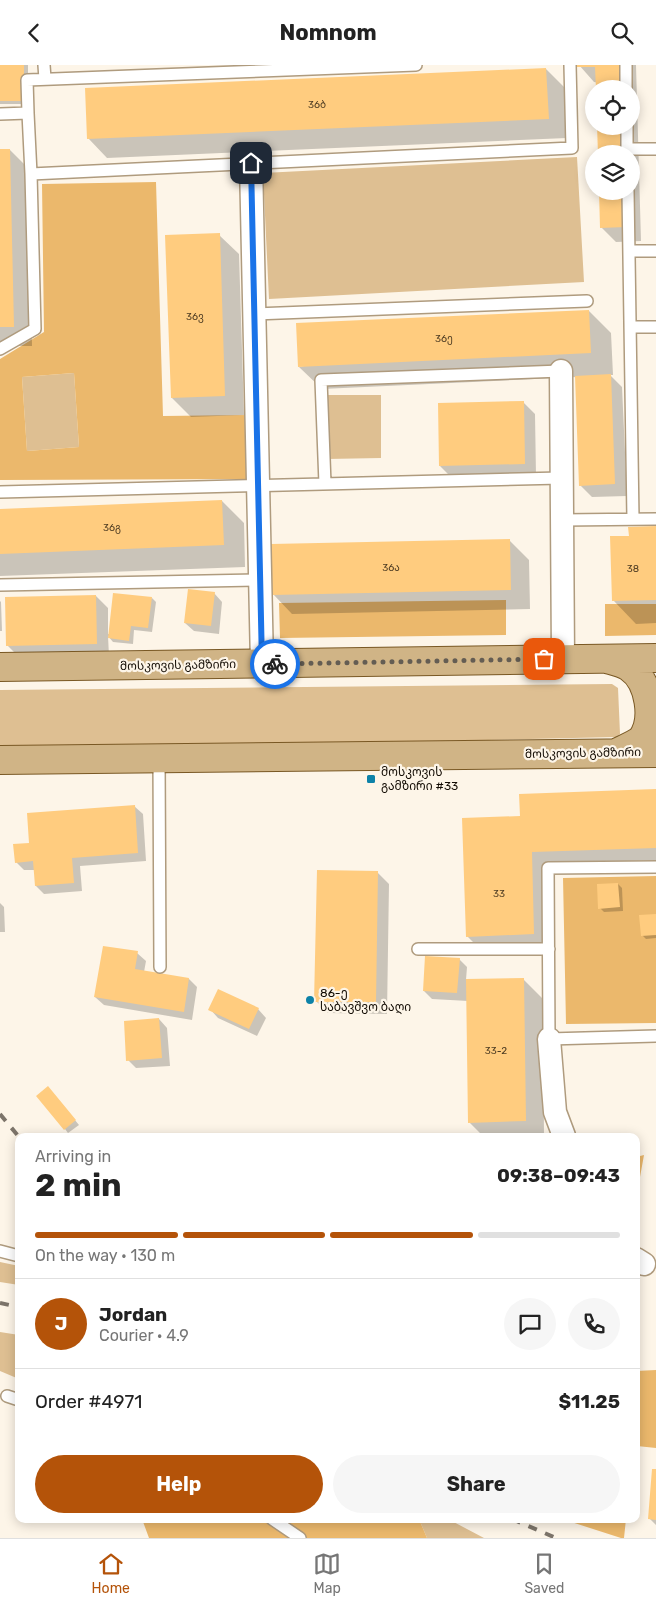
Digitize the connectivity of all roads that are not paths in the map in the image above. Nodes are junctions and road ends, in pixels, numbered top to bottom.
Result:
1 (44, 65) edge
2 (416, 65) edge
3 (570, 65) edge
4 (626, 65) edge
5 (45, 79) junction
6 (626, 80) edge
7 (28, 113) junction
8 (0, 114) edge
9 (656, 149) edge
10 (640, 151) edge
11 (251, 163) junction
12 (31, 174) junction
13 (628, 200) edge
14 (629, 251) junction
15 (656, 251) edge
16 (587, 301) dead end
17 (255, 315) junction
18 (630, 327) junction
19 (656, 327) edge
20 (0, 349) edge
21 (561, 371) joint
22 (562, 478) junction
23 (325, 484) junction
24 (259, 486) junction
25 (0, 492) edge
26 (633, 519) junction
27 (656, 519) edge
28 (562, 520) junction
29 (260, 580) junction
30 (0, 585) edge
31 (604, 658) junction
32 (656, 658) edge
33 (563, 659) junction
34 (262, 664) junction
35 (0, 667) edge
36 (616, 753) junction
37 (656, 753) edge
38 (158, 758) junction
39 (0, 760) edge
40 (656, 867) edge
41 (418, 949) dead end
42 (548, 949) junction
43 (160, 967) dead end
44 (656, 1036) edge
45 (549, 1039) junction
46 (563, 1133) edge
47 (0, 1251) edge
48 (15, 1255) edge
49 (7, 1396) dead end
50 (15, 1399) edge
51 (278, 1523) edge
52 (300, 1538) edge

1 - 5 lane
2 - 5 lane
3 - 11 lane
4 - 6 lane
5 - 7 lane
7 - 8 lane
7 - 12 lane
9 - 10 lane
11 - 12 lane
11 - 17 street
12 - 20 lane
13 - 14 lane
14 - 15 lane
14 - 18 lane
16 - 17 lane
17 - 24 street
18 - 19 lane
18 - 26 lane
21 - 22 street
21 - 23 lane
22 - 23 lane
22 - 28 street
23 - 24 lane
24 - 25 lane
24 - 29 street
26 - 27 lane
26 - 28 lane
28 - 33 street
29 - 30 lane
29 - 34 street
31 - 32 main road, მოსკოვის გამზირი
31 - 33 main road, მოსკოვის გამზირი
31 - 36 main road
33 - 34 main road, მოსკოვის გამზირი
34 - 35 main road, მოსკოვის გამზირი
36 - 37 main road, მოსკოვის გამზირი
36 - 38 main road, მოსკოვის გამზირი
38 - 39 main road, მოსკოვის გამზირი
38 - 43 lane
40 - 42 lane
41 - 42 lane
42 - 45 lane
44 - 45 lane
45 - 46 street
47 - 48 lane
49 - 50 lane
51 - 52 lane

